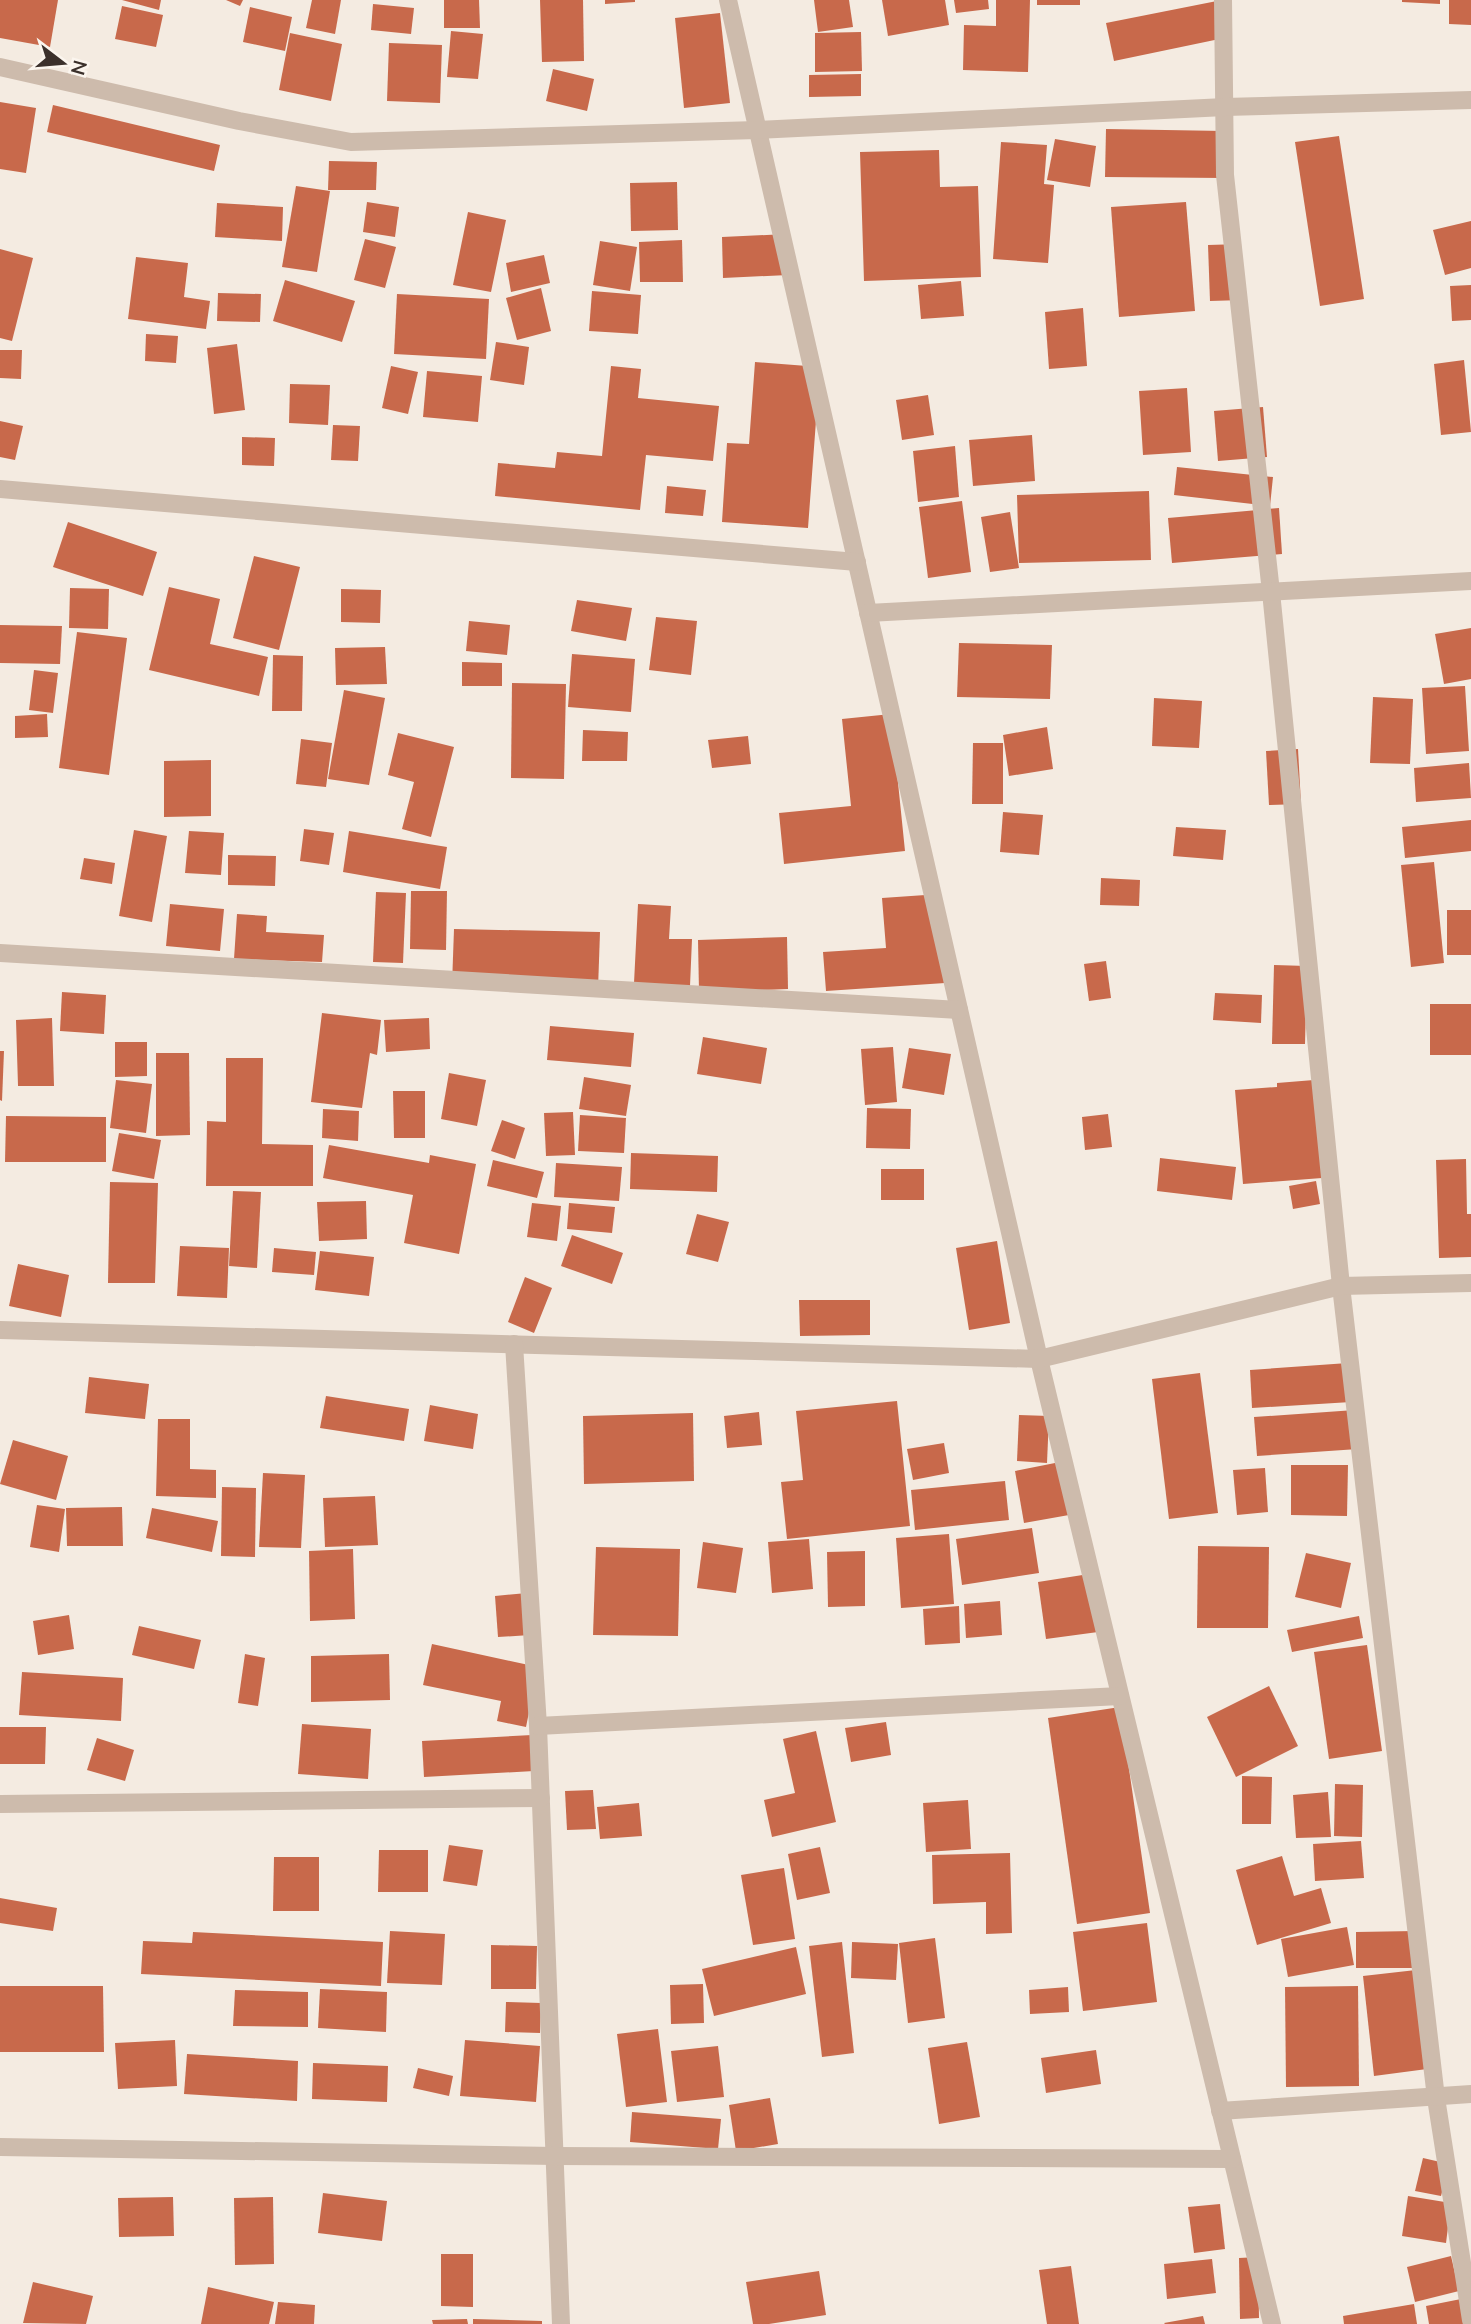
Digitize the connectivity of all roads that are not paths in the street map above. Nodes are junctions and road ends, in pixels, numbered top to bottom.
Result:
1 (728, 0) edge
2 (1223, 0) edge
3 (0, 67) edge
4 (1471, 100) edge
5 (1225, 107) junction
6 (757, 130) junction
7 (0, 489) edge
8 (857, 562) junction
9 (1471, 581) edge
10 (1271, 592) junction
11 (868, 613) junction
12 (0, 953) edge
13 (959, 1010) junction
14 (1471, 1283) edge
15 (1341, 1286) junction
16 (0, 1330) edge
17 (514, 1344) junction
18 (1039, 1359) junction
19 (1120, 1696) junction
20 (538, 1726) junction
21 (541, 1798) junction
22 (0, 1804) edge
23 (1471, 2094) edge
24 (1436, 2098) junction
25 (1220, 2111) junction
26 (0, 2147) edge
27 (555, 2156) junction
28 (1232, 2159) junction
29 (1471, 2320) edge
30 (561, 2324) edge
31 (1272, 2324) edge

1 - 6 street
2 - 5 street
3 - 6 street
4 - 5 street
5 - 6 street
5 - 10 street
6 - 8 street
7 - 8 street
8 - 11 street
9 - 10 street
10 - 11 street
10 - 15 street
11 - 13 street
12 - 13 street
13 - 18 street
14 - 15 street
15 - 18 street
15 - 24 street
16 - 17 street
17 - 18 street
17 - 20 street
18 - 19 street
19 - 20 street
19 - 25 street
20 - 21 street
21 - 22 street
21 - 27 street
23 - 24 street
24 - 25 street
24 - 29 street
25 - 28 street
26 - 27 street
27 - 28 street
27 - 30 street
28 - 31 street

